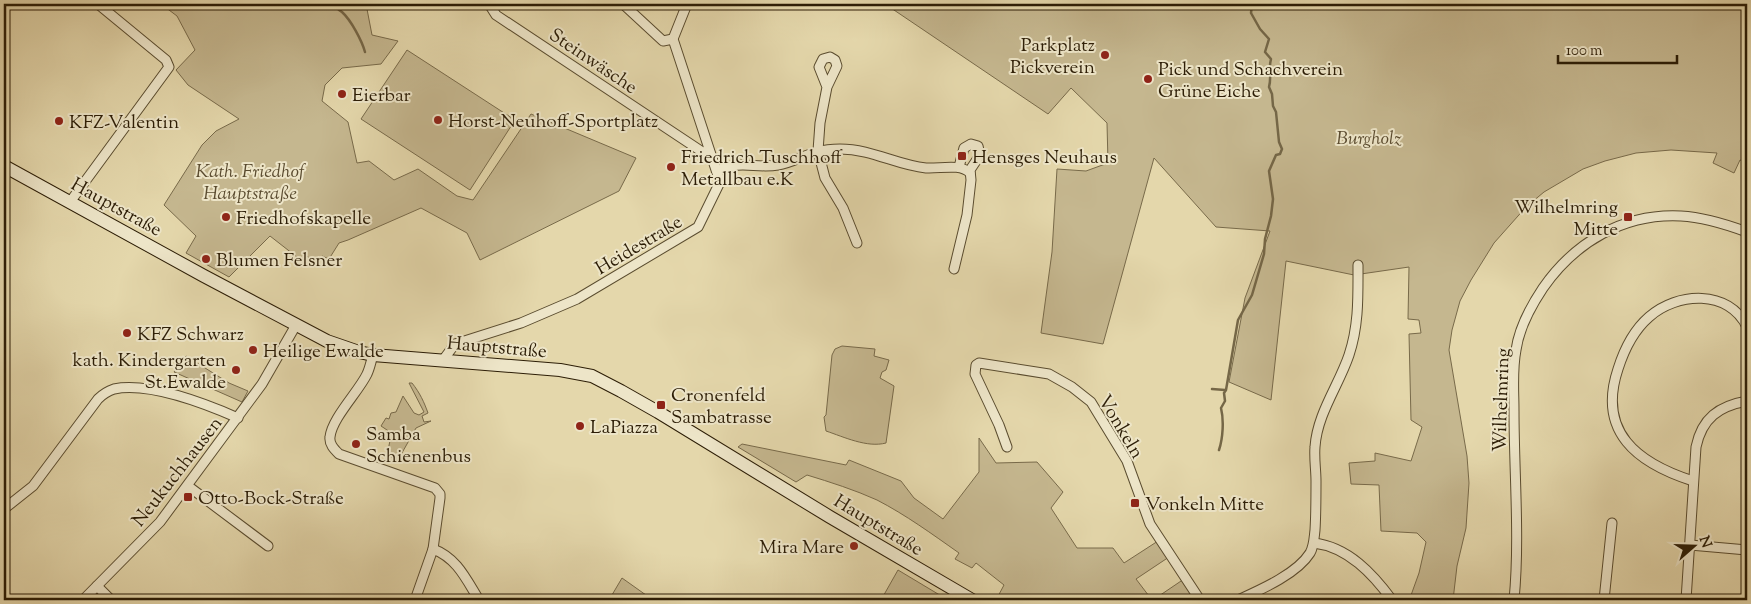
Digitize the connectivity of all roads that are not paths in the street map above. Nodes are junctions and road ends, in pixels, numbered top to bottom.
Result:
1 (98, 4) edge
2 (489, 4) edge
3 (623, 4) edge
4 (687, 4) edge
5 (673, 39) junction
6 (827, 87) dead end
7 (818, 151) junction
8 (711, 154) junction
9 (4, 166) edge
10 (959, 167) junction
11 (718, 171) junction
12 (970, 173) junction
13 (70, 202) junction
14 (1747, 232) edge
15 (857, 243) dead end
16 (1358, 265) dead end
17 (954, 269) dead end
18 (1746, 320) edge
19 (296, 325) junction
20 (373, 355) junction
21 (443, 360) junction
22 (1747, 401) edge
23 (238, 418) junction
24 (1007, 447) dead end
25 (1693, 481) junction
26 (188, 486) junction
27 (4, 509) edge
28 (1612, 522) dead end
29 (1314, 542) junction
30 (1690, 544) junction
31 (268, 546) dead end
32 (433, 549) junction
33 (1747, 550) edge
34 (97, 586) junction
35 (83, 600) edge
36 (111, 600) edge
37 (415, 600) edge
38 (479, 600) edge
39 (972, 600) edge
40 (1200, 600) edge
41 (1238, 600) edge
42 (1392, 600) edge
43 (1514, 600) edge
44 (1604, 600) edge
45 (1686, 600) edge

1 - 13 street
2 - 8 street, Steinwäsche
3 - 5 street
4 - 5 street
5 - 8 street
6 - 7 street
7 - 10 street
7 - 11 street
7 - 15 street
8 - 11 street
9 - 13 main road, Hauptstraße
10 - 12 street
10 - 12 street
11 - 21 street, Heidestraße
12 - 17 street
13 - 19 main road, Hauptstraße
14 - 43 street, Wilhelmring
16 - 29 street
18 - 25 street
19 - 20 main road, Hauptstraße
19 - 23 street, Neukuchhausen
20 - 21 main road, Hauptstraße
20 - 32 street
21 - 39 main road, Hauptstraße
22 - 25 street
23 - 26 street, Neukuchhausen
23 - 27 street
24 - 40 street, Vonkeln
25 - 30 street
26 - 31 street
26 - 34 street, Neukuchhausen
28 - 44 street
29 - 41 street
29 - 42 street
30 - 33 street
30 - 45 street
32 - 37 street
32 - 38 street
34 - 35 street, Neukuchhausen
34 - 36 street

